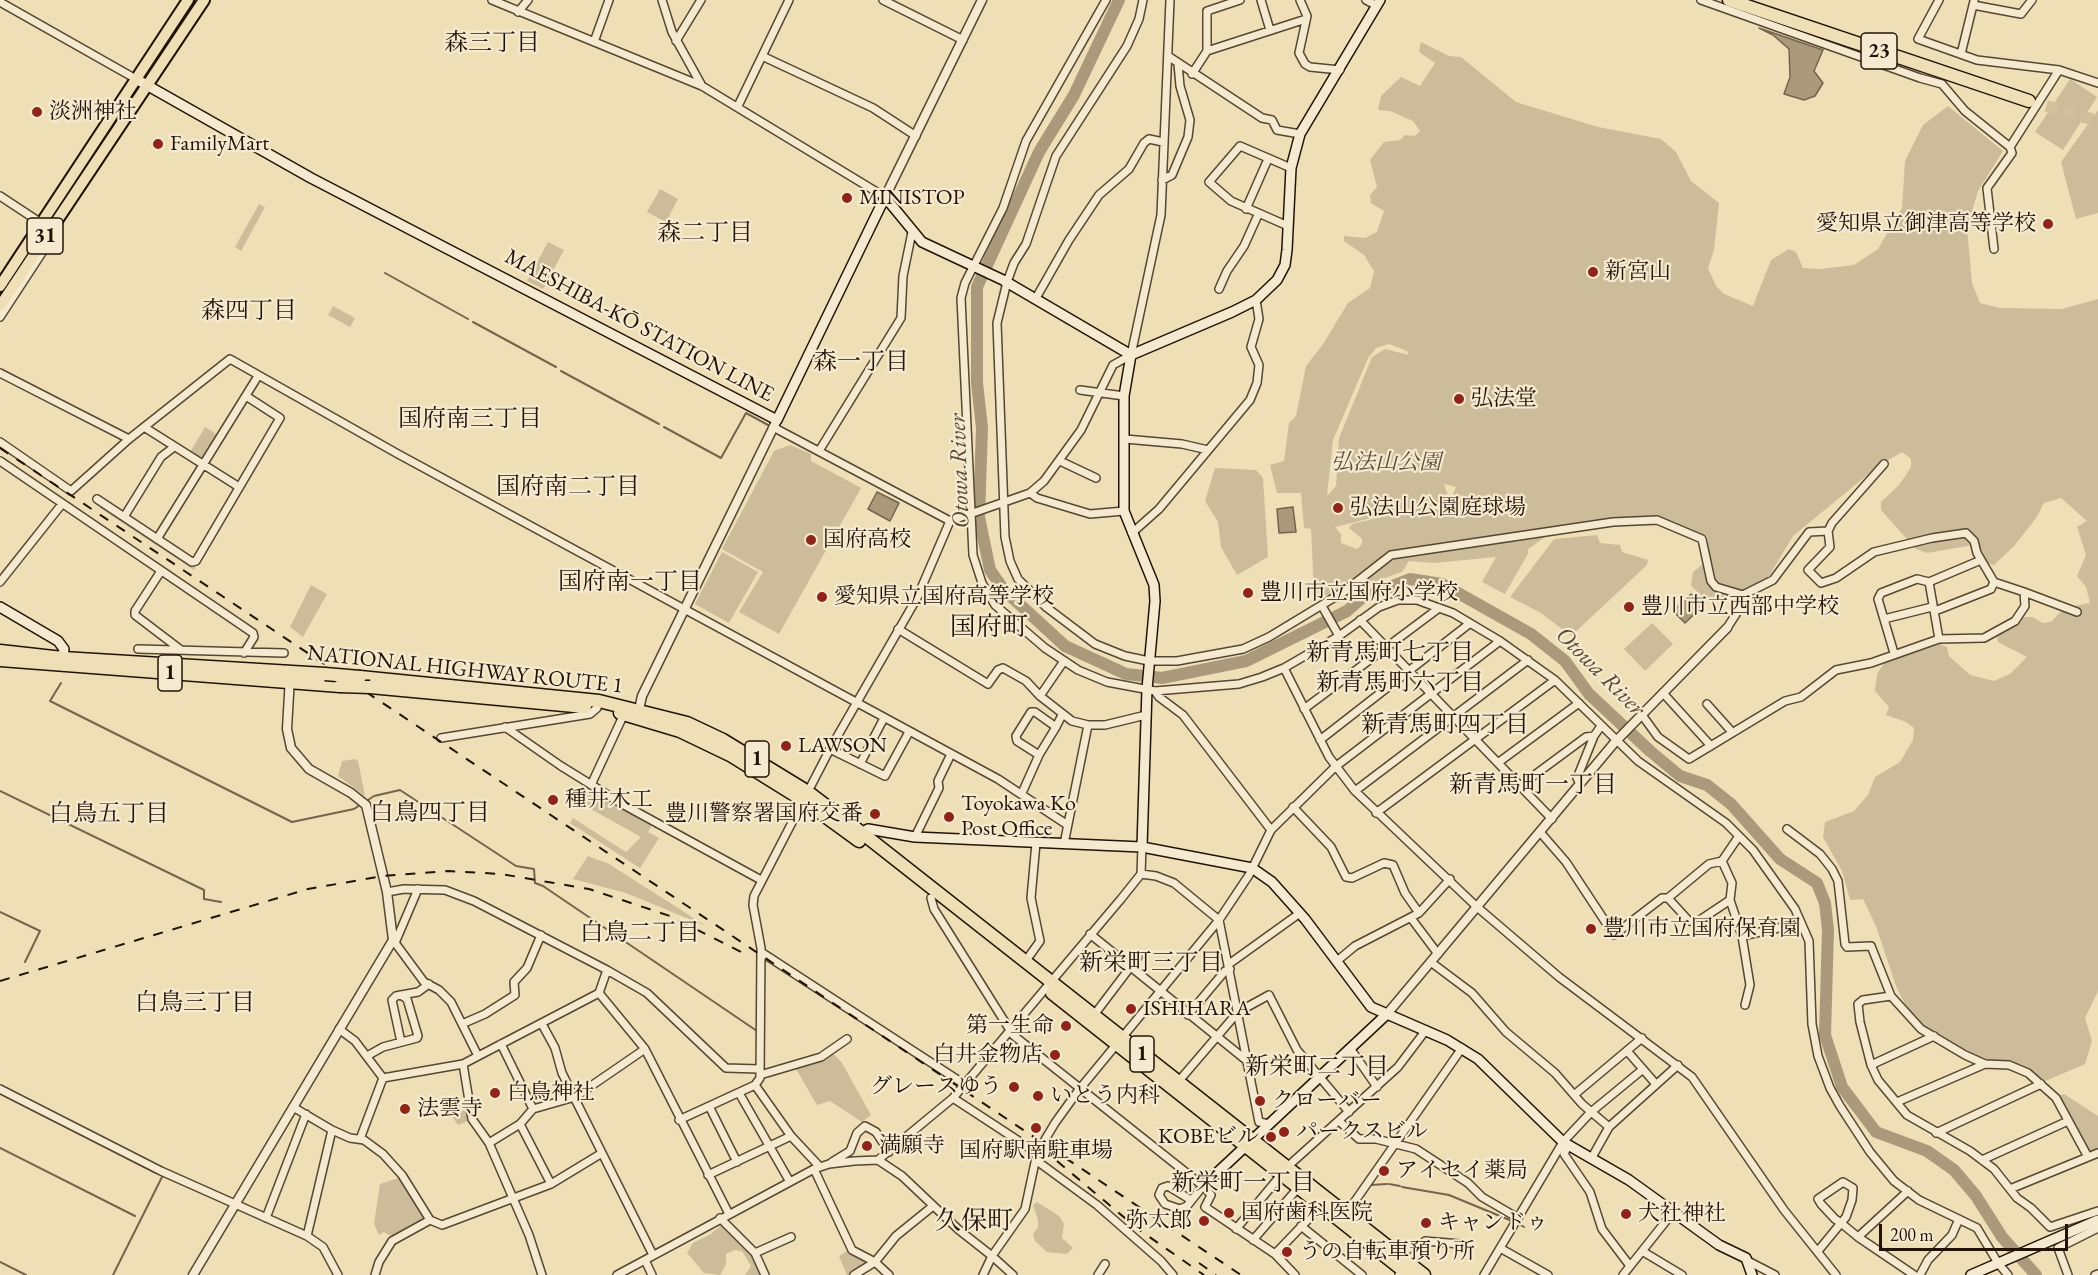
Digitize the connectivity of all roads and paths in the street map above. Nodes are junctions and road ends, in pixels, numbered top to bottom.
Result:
1 (188, 0) edge
2 (204, 0) edge
3 (492, 0) edge
4 (528, 0) edge
5 (609, 0) edge
6 (662, 0) edge
7 (701, 0) edge
8 (789, 0) edge
9 (883, 0) edge
10 (982, 0) edge
11 (1106, 0) edge
12 (1143, 0) edge
13 (1170, 0) edge
14 (1261, 0) edge
15 (1300, 0) edge
16 (1366, 0) edge
17 (1701, 0) edge
18 (1729, 0) edge
19 (1740, 0) edge
20 (1939, 0) edge
21 (2032, 0) edge
22 (1236, 1) edge
23 (0, 2) edge
24 (1973, 2) edge
25 (1379, 3) edge
26 (518, 12) junction
27 (1306, 19) junction
28 (1270, 30) junction
29 (963, 40) junction
30 (676, 41) junction
31 (594, 42) junction
32 (1207, 51) junction
33 (1961, 54) junction
34 (762, 56) junction
35 (1168, 56) junction
36 (1178, 63) junction
37 (1340, 70) junction
38 (2060, 70) junction
39 (1192, 74) junction
40 (136, 79) junction
41 (2097, 80) edge
42 (146, 85) junction
43 (702, 86) junction
44 (738, 106) junction
45 (1300, 134) junction
46 (916, 136) junction
47 (1163, 142) junction
48 (2010, 147) junction
49 (1268, 159) junction
50 (92, 168) junction
51 (1291, 168) junction
52 (1162, 180) junction
53 (0, 196) edge
54 (885, 197) junction
55 (1246, 209) junction
56 (1258, 215) junction
57 (43, 224) junction
58 (1288, 226) junction
59 (912, 232) junction
60 (1994, 249) dead end
61 (975, 267) junction
62 (0, 279) edge
63 (1005, 281) junction
64 (0, 286) edge
65 (1219, 289) dead end
66 (0, 295) edge
67 (1036, 298) junction
68 (1256, 300) junction
69 (0, 306) edge
70 (0, 317) edge
71 (1131, 355) junction
72 (0, 373) edge
73 (258, 376) junction
74 (1080, 390) dead end
75 (1098, 393) junction
76 (246, 396) junction
77 (1125, 396) junction
78 (775, 424) junction
79 (144, 427) junction
80 (1125, 439) junction
81 (129, 440) junction
82 (0, 442) edge
83 (174, 447) junction
84 (1209, 450) junction
85 (819, 451) junction
86 (0, 461) edge
87 (1060, 461) junction
88 (1884, 464) dead end
89 (203, 465) junction
90 (1096, 478) dead end
91 (240, 488) junction
92 (1030, 493) junction
93 (97, 499) dead end
94 (1002, 502) junction
95 (62, 504) junction
96 (972, 511) junction
97 (1124, 511) junction
98 (124, 518) junction
99 (950, 521) junction
100 (1828, 531) junction
101 (1132, 533) junction
102 (157, 539) junction
103 (1981, 560) junction
104 (161, 571) junction
105 (0, 582) edge
106 (1929, 582) junction
107 (1994, 582) junction
108 (2024, 592) junction
109 (1743, 595) junction
110 (0, 607) edge
111 (1323, 608) junction
112 (1439, 608) junction
113 (685, 609) junction
114 (1933, 609) junction
115 (2077, 612) dead end
116 (1884, 619) junction
117 (1360, 620) junction
118 (1469, 624) junction
119 (898, 628) junction
120 (1727, 628) joint
121 (1338, 634) junction
122 (1939, 639) junction
123 (1500, 641) junction
124 (138, 649) dead end
125 (1388, 649) junction
126 (181, 650) junction
127 (0, 651) edge
128 (244, 653) junction
129 (284, 653) dead end
130 (1894, 653) junction
131 (0, 660) edge
132 (1528, 660) junction
133 (1064, 661) junction
134 (62, 662) junction
135 (1149, 663) junction
136 (1284, 668) junction
137 (1409, 672) junction
138 (290, 678) junction
139 (1555, 680) junction
140 (1151, 690) junction
141 (1662, 693) junction
142 (1432, 695) junction
143 (1040, 696) junction
144 (856, 704) junction
145 (1579, 704) junction
146 (1707, 704) dead end
147 (597, 708) junction
148 (1304, 709) junction
149 (624, 714) junction
150 (638, 714) junction
151 (1062, 715) junction
152 (1146, 715) junction
153 (1453, 716) junction
154 (1640, 716) junction
155 (884, 718) junction
156 (1088, 725) junction
157 (1601, 726) junction
158 (505, 727) junction
159 (1056, 727) junction
160 (909, 732) junction
161 (1732, 732) junction
162 (1594, 736) junction
163 (441, 738) dead end
164 (1476, 739) junction
165 (1320, 740) junction
166 (1616, 742) junction
167 (1712, 746) junction
168 (830, 749) junction
169 (951, 754) junction
170 (1039, 755) junction
171 (1499, 762) junction
172 (860, 764) junction
173 (1335, 767) junction
174 (1580, 784) junction
175 (591, 785) junction
176 (1521, 785) junction
177 (1355, 791) junction
178 (1022, 793) junction
179 (806, 797) junction
180 (1293, 807) junction
181 (1376, 813) junction
182 (1552, 819) junction
183 (1066, 824) junction
184 (1787, 829) dead end
185 (1271, 830) junction
186 (1540, 832) junction
187 (859, 836) junction
188 (1739, 836) junction
189 (915, 837) junction
190 (1036, 843) junction
191 (1064, 844) junction
192 (1142, 847) junction
193 (1722, 861) junction
194 (1252, 868) junction
195 (1141, 874) junction
196 (1450, 879) junction
197 (761, 880) junction
198 (418, 889) junction
199 (387, 892) junction
200 (931, 898) junction
201 (1668, 898) junction
202 (1730, 900) junction
203 (1477, 907) junction
204 (1300, 913) junction
205 (1419, 913) junction
206 (1411, 918) junction
207 (1219, 920) junction
208 (1801, 923) junction
209 (1090, 934) junction
210 (541, 935) junction
211 (1742, 936) junction
212 (394, 941) junction
213 (761, 951) junction
214 (1438, 954) junction
215 (1138, 957) dead end
216 (1337, 961) junction
217 (1025, 962) junction
218 (1431, 963) junction
219 (1130, 967) junction
220 (1230, 967) junction
221 (607, 970) junction
222 (429, 984) junction
223 (1048, 985) junction
224 (1160, 992) junction
225 (599, 993) junction
226 (401, 995) junction
227 (1891, 996) junction
228 (1745, 1005) dead end
229 (1238, 1012) junction
230 (1387, 1014) junction
231 (1188, 1015) junction
232 (1094, 1016) junction
233 (462, 1024) junction
234 (542, 1024) junction
235 (339, 1029) junction
236 (1425, 1030) junction
237 (1010, 1031) junction
238 (1934, 1036) junction
239 (1217, 1037) junction
240 (1642, 1038) junction
241 (847, 1039) dead end
242 (401, 1042) junction
243 (1120, 1042) junction
244 (501, 1044) junction
245 (1350, 1048) junction
246 (1462, 1048) junction
247 (645, 1049) junction
248 (1628, 1053) junction
249 (367, 1056) junction
250 (478, 1056) junction
251 (1246, 1060) junction
252 (463, 1064) junction
253 (1985, 1064) junction
254 (1678, 1065) junction
255 (1871, 1065) junction
256 (1642, 1070) junction
257 (759, 1072) junction
258 (383, 1078) junction
259 (1320, 1078) junction
260 (1178, 1082) junction
261 (1655, 1083) junction
262 (964, 1084) junction
263 (2041, 1084) junction
264 (755, 1085) junction
265 (1377, 1087) junction
266 (1080, 1088) junction
267 (0, 1089) edge
268 (739, 1093) junction
269 (1574, 1095) junction
270 (574, 1097) junction
271 (953, 1098) junction
272 (1897, 1102) junction
273 (293, 1107) junction
274 (533, 1108) junction
275 (710, 1108) junction
276 (1349, 1112) junction
277 (1591, 1112) junction
278 (306, 1114) junction
279 (680, 1120) junction
280 (1339, 1121) junction
281 (2068, 1121) junction
282 (520, 1124) junction
283 (1270, 1124) junction
284 (1609, 1127) junction
285 (332, 1130) junction
286 (1936, 1133) junction
287 (791, 1136) junction
288 (360, 1139) junction
289 (1563, 1142) junction
290 (489, 1143) junction
291 (1248, 1144) junction
292 (1396, 1144) junction
293 (770, 1146) junction
294 (889, 1152) junction
295 (602, 1153) junction
296 (2098, 1153) edge
297 (1037, 1157) junction
298 (2088, 1157) junction
299 (1591, 1159) junction
300 (878, 1160) junction
301 (1982, 1160) junction
302 (737, 1162) junction
303 (829, 1164) junction
304 (817, 1168) junction
305 (1284, 1171) junction
306 (708, 1175) junction
307 (790, 1182) junction
308 (551, 1184) junction
309 (1203, 1186) junction
310 (1298, 1188) junction
311 (2010, 1190) junction
312 (1908, 1191) junction
313 (513, 1198) junction
314 (1191, 1200) dead end
315 (234, 1205) junction
316 (933, 1206) junction
317 (1321, 1206) junction
318 (1674, 1211) junction
319 (2098, 1211) edge
320 (729, 1214) junction
321 (1346, 1214) junction
322 (266, 1218) junction
323 (720, 1218) junction
324 (1518, 1218) junction
325 (1959, 1219) junction
326 (430, 1220) junction
327 (2098, 1220) edge
328 (1841, 1224) junction
329 (1301, 1226) junction
330 (2098, 1228) edge
331 (1236, 1229) junction
332 (306, 1236) junction
333 (791, 1237) dead end
334 (1858, 1237) junction
335 (1253, 1240) junction
336 (1460, 1244) dead end
337 (1500, 1248) junction
338 (1642, 1251) junction
339 (1818, 1251) junction
340 (755, 1253) junction
341 (1275, 1254) junction
342 (653, 1255) junction
343 (992, 1256) junction
344 (645, 1260) junction
345 (1748, 1261) junction
346 (875, 1262) junction
347 (1999, 1262) junction
348 (1105, 1264) dead end
349 (1629, 1266) junction
350 (1405, 1271) edge
351 (1353, 1272) edge
352 (193, 1275) edge
353 (338, 1275) edge
354 (375, 1275) edge
355 (542, 1275) edge
356 (617, 1275) edge
357 (652, 1275) edge
358 (765, 1275) edge
359 (854, 1275) edge
360 (889, 1275) edge
361 (983, 1275) edge
362 (1013, 1275) edge
363 (1098, 1275) edge
364 (1173, 1275) edge
365 (1295, 1275) edge
366 (1362, 1275) edge
367 (1424, 1275) edge
368 (1484, 1275) edge
369 (1548, 1275) edge
370 (1623, 1275) edge
371 (1682, 1275) edge
372 (1752, 1275) edge
373 (1775, 1275) edge
374 (1836, 1275) edge
375 (1914, 1275) edge
376 (1920, 1275) edge
377 (1971, 1275) edge
378 (2008, 1275) edge
379 (2068, 1275) edge

1 - 40 main road, 31
2 - 42 main road, 31
3 - 26 street
4 - 26 street
5 - 31 street
6 - 30 street
7 - 30 street
8 - 34 street
9 - 29 street
10 - 29 street
11 - 61 street
12 - 63 street
13 - 35 street
14 - 28 street
15 - 27 street
16 - 25 street
17 - 48 street
18 - 19 highway, 23
20 - 33 street
21 - 24 street
22 - 32 street
23 - 40 street
24 - 33 street
25 - 37 main road
26 - 31 street
27 - 28 street
27 - 37 street
28 - 32 street
29 - 46 street
30 - 43 street
31 - 43 street
32 - 39 street
33 - 38 street
34 - 44 street
34 - 46 street
35 - 36 street
35 - 47 street
36 - 39 street
36 - 52 street
37 - 45 main road
38 - 41 street
38 - 48 street
39 - 45 street
40 - 42 main road, MAESHIBA-KŌ STATION LINE
40 - 57 main road, 31
42 - 50 main road, 31
42 - 78 main road, MAESHIBA-KŌ STATION LINE
43 - 44 street
44 - 54 street
45 - 51 main road
46 - 54 street
47 - 52 street
47 - 67 street
48 - 60 street
49 - 51 street
49 - 55 street
49 - 55 street
50 - 57 main road, 31
50 - 70 street
51 - 58 main road
52 - 71 street
53 - 57 street
54 - 59 main road
54 - 78 main road, MAESHIBA-KŌ STATION LINE
55 - 56 street
56 - 58 street
56 - 65 street
57 - 62 street
57 - 64 main road, 31
57 - 66 main road, 31
57 - 69 main road, 31
58 - 68 main road
59 - 61 main road
59 - 85 street
61 - 63 main road
61 - 96 street
63 - 67 main road
63 - 94 street
67 - 71 main road
68 - 71 main road
68 - 84 street
71 - 75 street
71 - 77 main road
72 - 81 street
73 - 76 street
73 - 79 street
73 - 113 street
74 - 75 street
75 - 77 street
75 - 87 street
76 - 89 street
76 - 91 street
77 - 80 main road
78 - 85 street
78 - 113 street
79 - 81 street
79 - 83 street
80 - 84 street
80 - 97 main road
81 - 82 street
83 - 89 street
83 - 98 street
84 - 101 street
85 - 99 street
86 - 95 street
87 - 90 street
87 - 92 street
88 - 100 street
89 - 91 street
89 - 102 street
91 - 102 street
92 - 94 street
92 - 97 street
93 - 98 street
94 - 96 street
94 - 135 street
95 - 104 street
95 - 105 street
96 - 99 street
96 - 133 street
97 - 101 main road
98 - 102 street
99 - 119 street
100 - 103 street
100 - 109 street
101 - 135 main road
103 - 106 street
103 - 107 street
104 - 126 street
104 - 128 street
106 - 114 street
106 - 116 street
107 - 108 street
107 - 114 street
108 - 115 street
108 - 122 street
109 - 111 street
109 - 120 street
110 - 134 main road
111 - 121 street
111 - 135 street
112 - 117 street
112 - 118 street
112 - 125 street
113 - 144 street
113 - 150 street
114 - 116 street
114 - 122 street
116 - 130 street
117 - 121 street
117 - 125 street
118 - 123 street
118 - 137 street
119 - 143 street
119 - 144 street
120 - 141 street
121 - 136 street
122 - 130 street
123 - 132 street
123 - 142 street
124 - 126 street
125 - 137 street
125 - 148 street
126 - 128 street
127 - 134 highway, NATIONAL HIGHWAY ROUTE 1 / 1
128 - 129 street
130 - 161 street
131 - 134 highway, NATIONAL HIGHWAY ROUTE 1 / 1
132 - 139 street
132 - 153 street
133 - 140 street
133 - 143 street
134 - 138 highway, NATIONAL HIGHWAY ROUTE 1 / 1
135 - 140 main road
136 - 140 street
136 - 148 street
137 - 142 street
137 - 165 street
138 - 147 highway, NATIONAL HIGHWAY ROUTE 1 / 1, bridge
138 - 150 highway, NATIONAL HIGHWAY ROUTE 1 / 1, bridge
138 - 199 street
139 - 145 street
139 - 164 street
140 - 152 main road
140 - 185 street
141 - 154 street
141 - 167 street
142 - 153 street
142 - 173 street
143 - 151 street
144 - 155 street
144 - 168 street
145 - 157 street
145 - 171 street
146 - 161 street
147 - 149 highway, NATIONAL HIGHWAY ROUTE 1 / 1
147 - 158 street
148 - 165 street
149 - 150 highway, NATIONAL HIGHWAY ROUTE 1 / 1
149 - 175 street
150 - 179 highway, NATIONAL HIGHWAY ROUTE 1 / 1
151 - 156 street
151 - 159 street
152 - 156 street
152 - 192 main road
153 - 164 street
153 - 177 street
154 - 166 street
154 - 167 street
155 - 160 street
155 - 172 street
156 - 183 street
157 - 162 street
157 - 166 street
158 - 163 street
158 - 175 street
159 - 170 street
159 - 170 street
160 - 169 street
160 - 172 street
161 - 167 street
162 - 174 street
162 - 176 street
164 - 171 street
164 - 181 street
165 - 173 street
166 - 174 street
166 - 188 street
168 - 172 street
168 - 179 street
169 - 178 street
169 - 189 street
170 - 178 street
171 - 176 street
173 - 177 street
173 - 180 street
174 - 182 street
175 - 197 street
176 - 182 street
177 - 181 street
178 - 183 street
179 - 187 highway, NATIONAL HIGHWAY ROUTE 1 / 1
179 - 197 street
180 - 185 street
180 - 205 street
181 - 196 street
182 - 186 street
183 - 191 street
184 - 227 street
185 - 194 street
186 - 201 street
186 - 203 street
187 - 189 main road
187 - 200 highway, NATIONAL HIGHWAY ROUTE 1 / 1
187 - 217 highway, NATIONAL HIGHWAY ROUTE 1 / 1
188 - 193 street
188 - 208 street
189 - 190 main road
190 - 191 main road
190 - 217 street
191 - 192 main road
192 - 194 main road
192 - 195 street
193 - 201 street
193 - 202 street
194 - 204 main road
194 - 207 street
195 - 207 street
195 - 209 street
196 - 203 street
196 - 205 street
197 - 213 street
198 - 199 street
198 - 210 street
198 - 212 street
199 - 212 street
200 - 223 highway, NATIONAL HIGHWAY ROUTE 1 / 1
200 - 237 street
201 - 202 street
202 - 211 street
203 - 214 street
203 - 240 street
204 - 216 main road
204 - 220 street
205 - 206 street
206 - 214 street
206 - 216 street
207 - 220 street
207 - 224 street
208 - 211 street
208 - 312 street
209 - 219 street
209 - 223 street
210 - 221 street
210 - 233 street
211 - 228 street
212 - 222 street
212 - 235 street
213 - 257 street
213 - 262 street
214 - 218 street
215 - 219 street
216 - 230 main road
217 - 223 highway, NATIONAL HIGHWAY ROUTE 1 / 1
218 - 230 street
218 - 269 street
219 - 224 street
219 - 232 street
220 - 229 street
220 - 231 street
221 - 225 street
221 - 257 street
222 - 226 street
222 - 233 street
223 - 232 highway, NATIONAL HIGHWAY ROUTE 1 / 1
223 - 237 street
223 - 243 highway, NATIONAL HIGHWAY ROUTE 1 / 1
224 - 231 street
224 - 243 street
225 - 234 street
225 - 247 street
226 - 242 street
226 - 242 street
227 - 238 street
227 - 255 street
229 - 239 street
229 - 251 street
229 - 259 street
230 - 236 main road
230 - 245 main road
231 - 239 street
232 - 243 highway, NATIONAL HIGHWAY ROUTE 1 / 1
233 - 250 street
234 - 244 street
234 - 270 street
235 - 249 street
235 - 273 street
236 - 246 main road
236 - 265 street
237 - 262 street
237 - 266 street
238 - 253 street
238 - 255 street
239 - 251 street
239 - 260 street
240 - 248 street
240 - 254 street
241 - 257 street
242 - 249 street
243 - 260 highway, NATIONAL HIGHWAY ROUTE 1 / 1
243 - 266 street
243 - 291 highway, NATIONAL HIGHWAY ROUTE 1 / 1
244 - 250 street
244 - 274 street
245 - 259 main road
245 - 265 street
246 - 289 main road
246 - 292 street
247 - 270 street
247 - 279 street
248 - 256 street
248 - 269 street
249 - 258 street
250 - 252 street
251 - 283 street
252 - 258 street
252 - 290 street
253 - 263 street
253 - 272 street
254 - 261 street
254 - 339 street
255 - 272 street
256 - 261 street
256 - 277 street
257 - 264 street
258 - 288 street
259 - 276 street
259 - 283 main road
260 - 291 highway, NATIONAL HIGHWAY ROUTE 1 / 1
261 - 284 street
262 - 271 street
263 - 281 street
263 - 286 street
264 - 268 street
264 - 287 street
265 - 276 street
266 - 297 street
266 - 309 street
267 - 315 street
268 - 275 street
268 - 293 street
269 - 277 street
270 - 274 street
270 - 295 street
271 - 294 street
271 - 297 street
272 - 286 street
273 - 278 street
273 - 315 street
274 - 282 street
275 - 279 street
275 - 302 street
276 - 280 street
277 - 284 street
277 - 289 street
278 - 285 street
278 - 322 street
279 - 306 street
280 - 292 street
280 - 305 street
281 - 298 street
281 - 301 street
282 - 290 street
282 - 308 street
283 - 291 main road
284 - 299 street
285 - 288 street
285 - 332 street
286 - 301 street
287 - 293 street
287 - 304 street
288 - 326 street
289 - 299 main road
289 - 324 street
289 - 349 street
290 - 313 street
291 - 305 highway, NATIONAL HIGHWAY ROUTE 1 / 1
291 - 309 main road
292 - 321 street
292 - 324 street
293 - 302 street
293 - 307 street
294 - 300 street
294 - 303 street
295 - 308 street
295 - 342 street
296 - 298 street
297 - 343 street
297 - 364 street
298 - 311 street
299 - 318 main road
300 - 303 street
300 - 316 street
301 - 311 street
302 - 306 street
303 - 304 street
304 - 307 street
304 - 346 street
305 - 310 highway, NATIONAL HIGHWAY ROUTE 1 / 1
305 - 321 highway, NATIONAL HIGHWAY ROUTE 1 / 1
305 - 331 street
306 - 320 street
307 - 320 street
308 - 313 street
309 - 314 street
309 - 331 street
310 - 317 highway, NATIONAL HIGHWAY ROUTE 1 / 1
310 - 335 street
311 - 319 street
312 - 325 street
312 - 334 street
313 - 326 street
313 - 355 street
315 - 322 street
315 - 352 street
316 - 343 street
316 - 346 street
317 - 329 street
317 - 350 highway, NATIONAL HIGHWAY ROUTE 1 / 1
318 - 338 street
318 - 345 main road
320 - 323 street
321 - 350 highway, NATIONAL HIGHWAY ROUTE 1 / 1
322 - 332 street
323 - 340 street
323 - 342 street
324 - 337 street
325 - 347 street
325 - 376 street
326 - 354 street
327 - 347 main road
328 - 328 street
328 - 334 street
328 - 339 street
329 - 341 street
329 - 351 street
330 - 379 street
331 - 335 street
332 - 353 street
333 - 340 street
334 - 375 street
335 - 341 street
336 - 350 street
337 - 368 street
337 - 369 street
338 - 349 street
338 - 371 street
339 - 374 street
340 - 358 street
341 - 365 street
342 - 344 street
343 - 361 street
343 - 362 street
344 - 356 street
344 - 357 street
345 - 372 main road
345 - 373 street
346 - 359 street
346 - 360 street
347 - 377 main road
347 - 378 street
348 - 363 street
349 - 370 street
350 - 367 highway, NATIONAL HIGHWAY ROUTE 1 / 1
351 - 366 street

